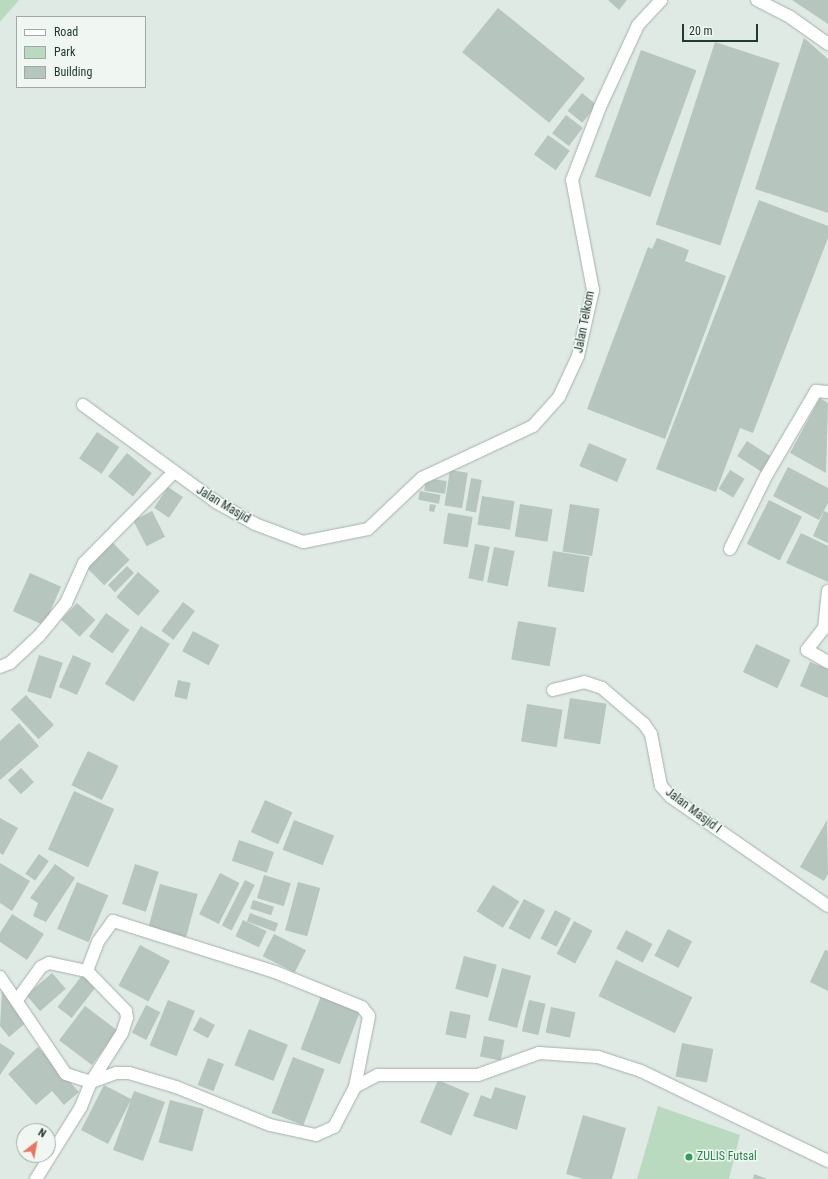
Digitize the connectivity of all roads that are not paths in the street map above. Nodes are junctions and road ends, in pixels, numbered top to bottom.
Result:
1 (661, 0) edge
2 (757, 0) edge
3 (828, 44) edge
4 (828, 392) edge
5 (83, 405) dead end
6 (173, 473) junction
7 (381, 518) joint
8 (730, 549) dead end
9 (828, 591) edge
10 (828, 662) edge
11 (0, 667) edge
12 (552, 690) dead end
13 (828, 906) edge
14 (87, 971) junction
15 (0, 978) edge
16 (17, 1000) junction
17 (90, 1082) junction
18 (355, 1087) junction
19 (828, 1161) edge
20 (36, 1179) edge

1 - 7 street, Jalan Telkom
2 - 3 street
4 - 8 street
5 - 6 street, Jalan Masjid
6 - 7 street, Jalan Masjid
6 - 11 street
9 - 10 street
12 - 13 street, Jalan Masjid I
14 - 16 street
14 - 17 street
14 - 18 street
15 - 16 street
16 - 17 street
17 - 18 street
17 - 20 street
18 - 19 street

